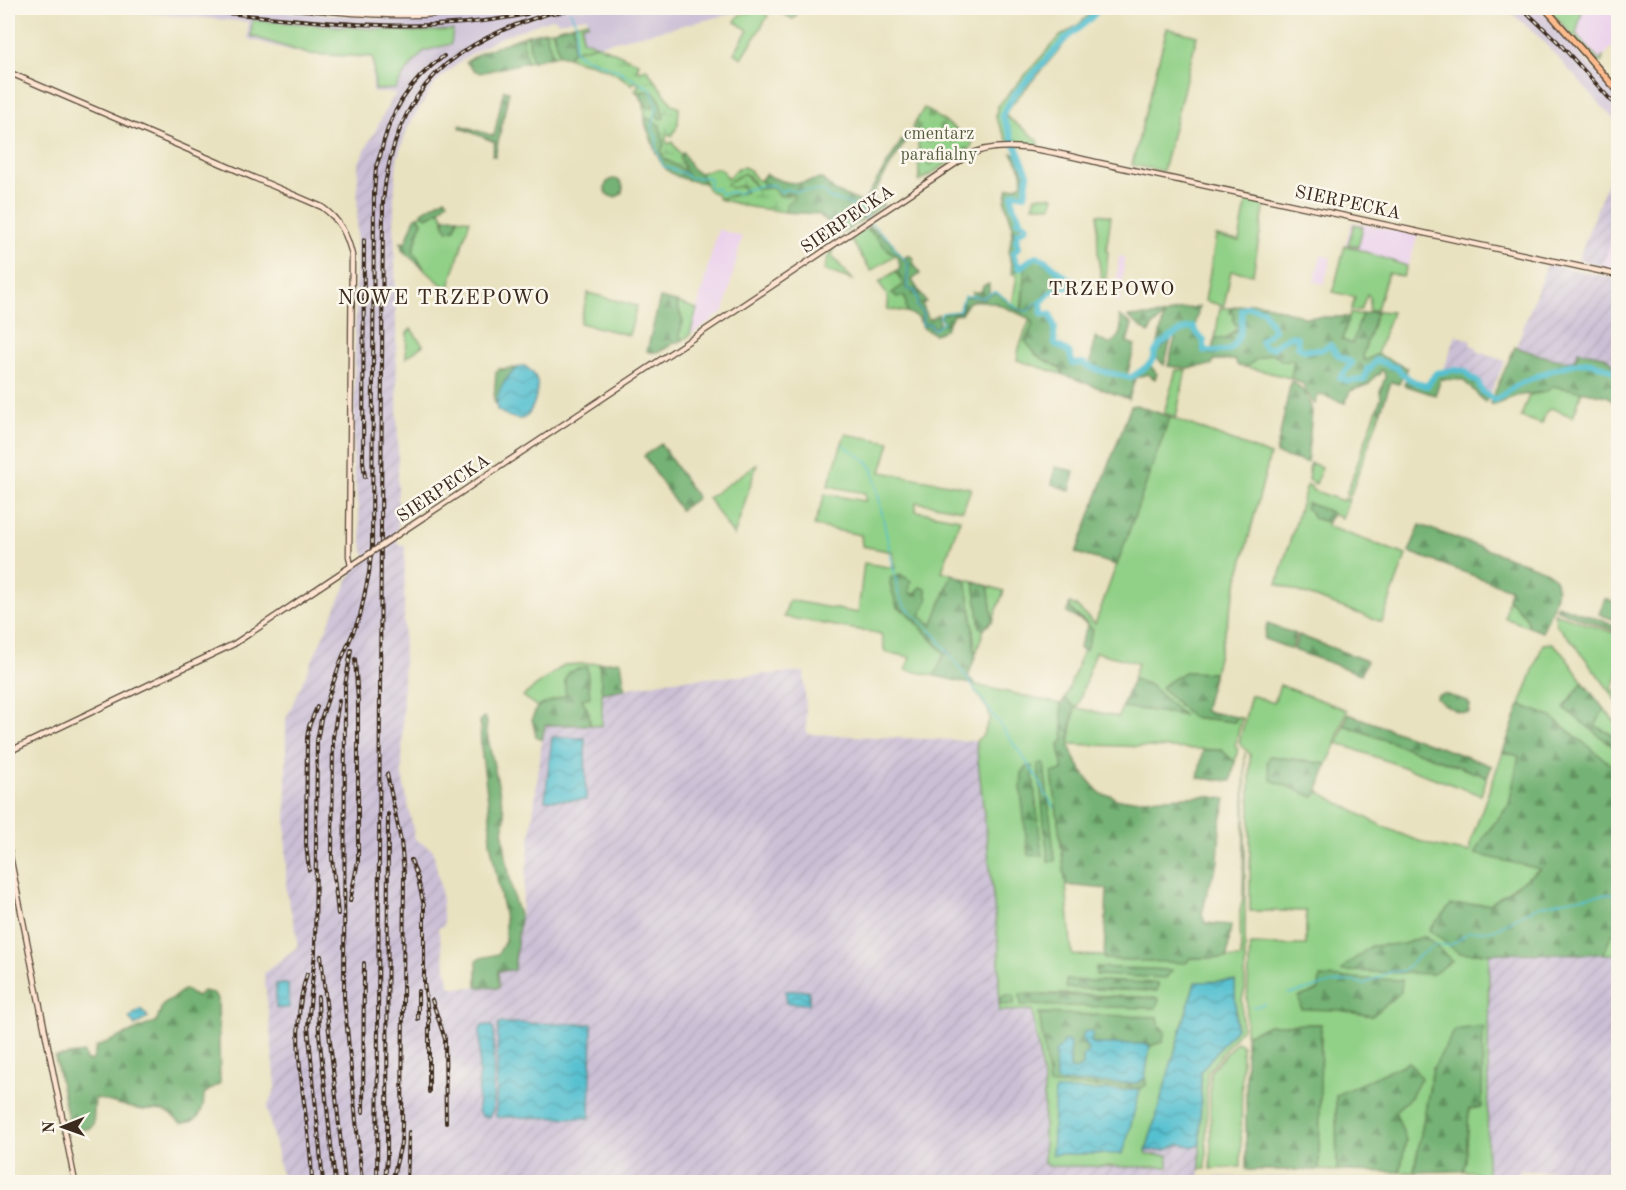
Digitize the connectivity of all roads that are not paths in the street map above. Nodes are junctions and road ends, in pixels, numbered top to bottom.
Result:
1 (294, 8) edge
2 (477, 8) edge
3 (1545, 8) edge
4 (8, 72) edge
5 (1618, 91) edge
6 (1618, 275) edge
7 (351, 566) junction
8 (8, 752) edge
9 (8, 846) edge
10 (75, 1182) edge

1 - 2 street
3 - 5 main road
4 - 7 street
6 - 7 street, SIERPECKA, bridge
7 - 8 street, SIERPECKA
9 - 10 street

